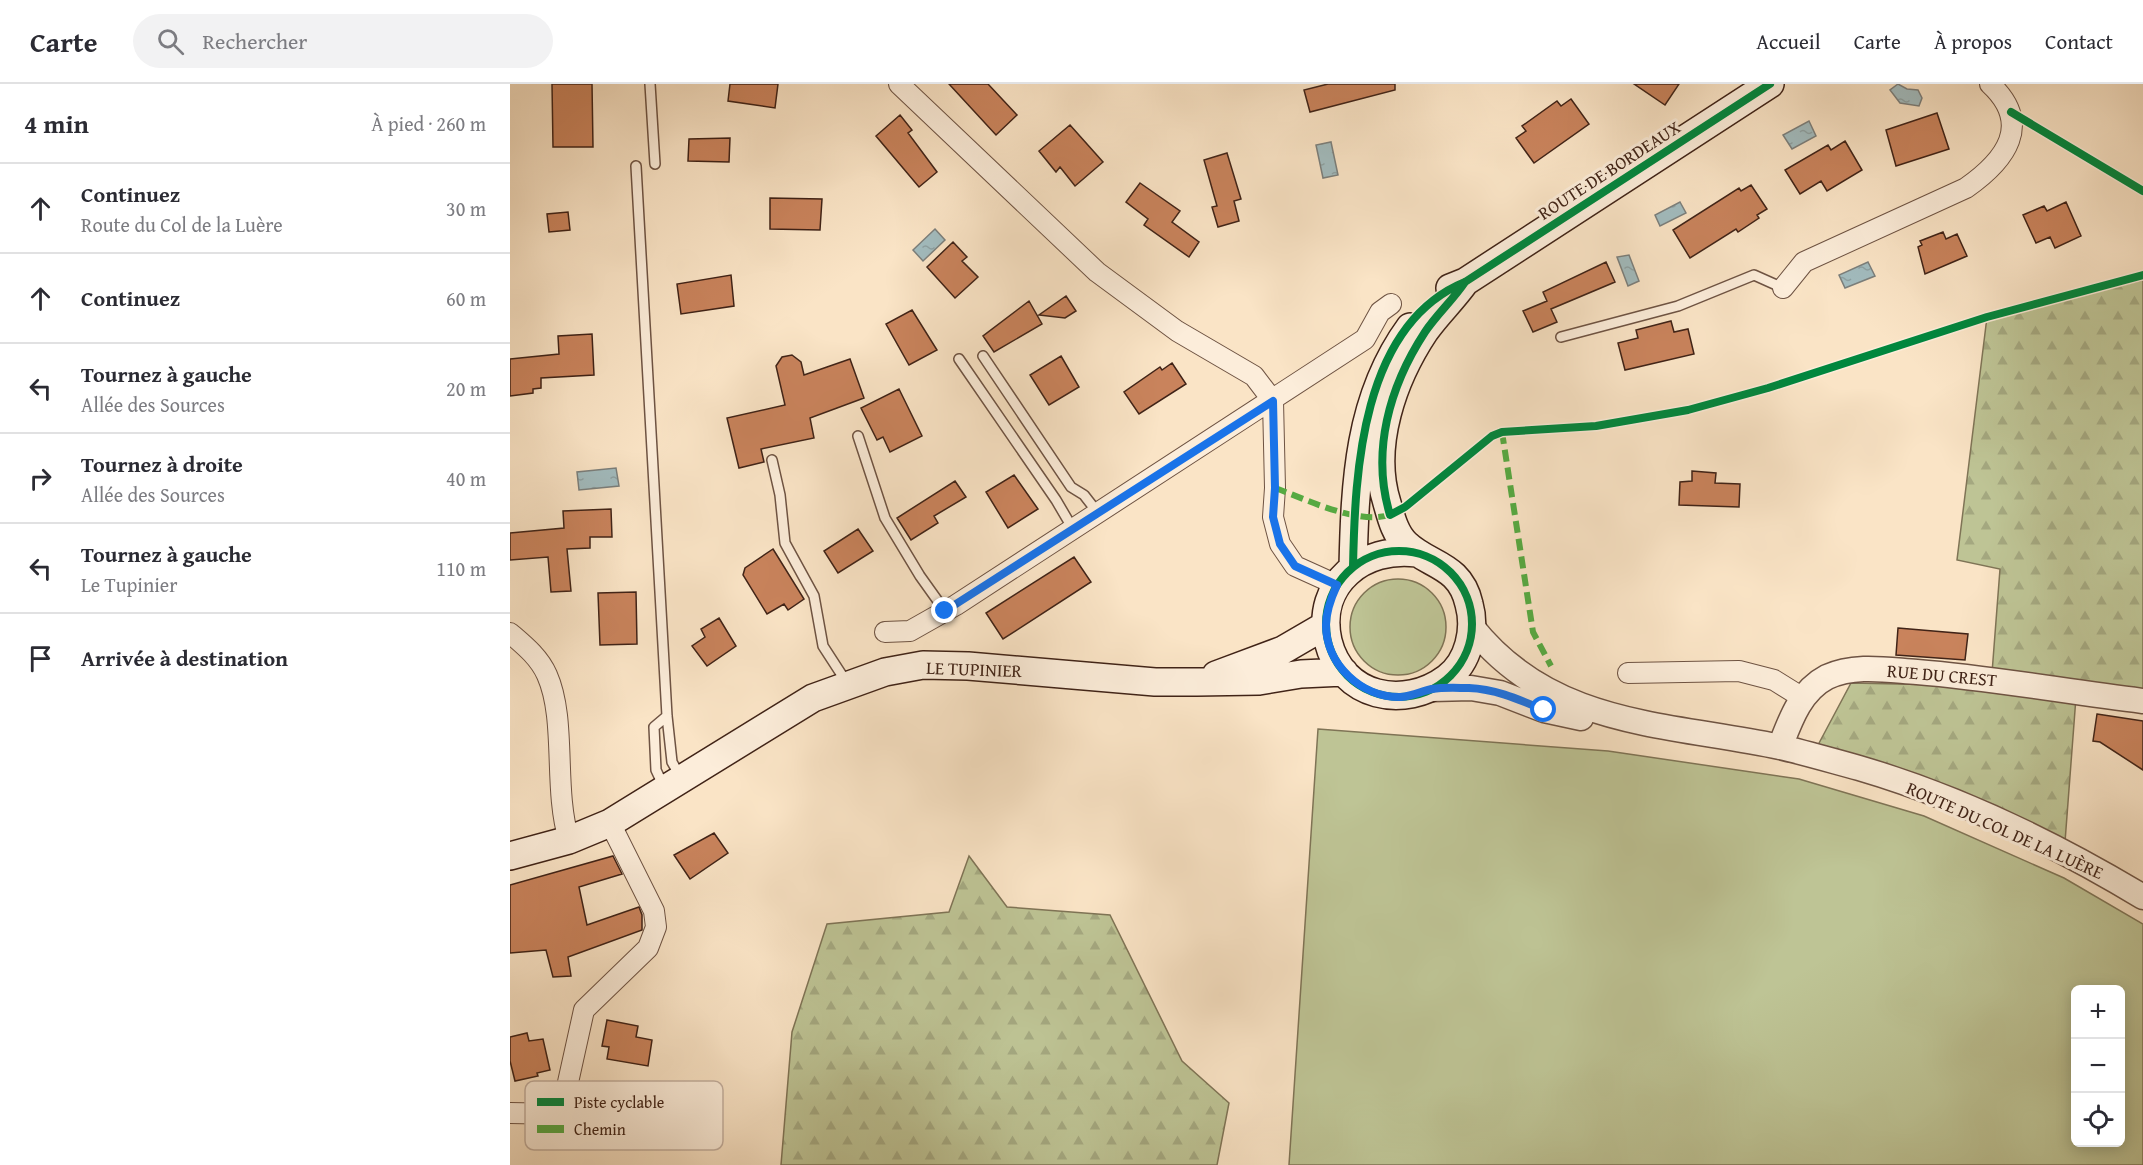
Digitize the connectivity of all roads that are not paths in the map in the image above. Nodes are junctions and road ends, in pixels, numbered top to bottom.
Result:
1 (650, 84) edge
2 (899, 84) edge
3 (1770, 84) edge
4 (1990, 84) edge
5 (655, 164) dead end
6 (636, 166) dead end
7 (1465, 282) junction
8 (1783, 288) joint
9 (1391, 304) dead end
10 (1561, 337) dead end
11 (983, 356) dead end
12 (959, 359) dead end
13 (1273, 401) junction
14 (858, 436) dead end
15 (772, 460) dead end
16 (1098, 513) junction
17 (1073, 529) junction
18 (1417, 553) junction
19 (1345, 576) junction
20 (945, 611) junction
21 (1326, 625) junction
22 (1472, 627) junction
23 (885, 632) dead end
24 (510, 633) edge
25 (1344, 672) junction
26 (1628, 673) dead end
27 (1197, 682) junction
28 (848, 683) junction
29 (1432, 689) junction
30 (1803, 698) junction
31 (2143, 701) edge
32 (668, 716) junction
33 (1653, 725) junction
34 (1780, 747) junction
35 (673, 784) junction
36 (610, 823) junction
37 (569, 840) junction
38 (510, 856) edge
39 (2143, 897) edge
40 (568, 1081) edge
41 (510, 1113) edge
42 (525, 1113) edge

1 - 5 lane
2 - 13 street
3 - 7 main road, ROUTE DE BORDEAUX
4 - 8 street
6 - 32 lane
7 - 18 main road, ROUTE DE BORDEAUX
7 - 19 main road, ROUTE DE BORDEAUX
8 - 10 lane
9 - 13 street
11 - 16 lane
12 - 17 lane
13 - 16 street
13 - 19 street
14 - 20 lane
15 - 28 lane
16 - 17 street
17 - 20 street
18 - 19 main road
18 - 22 main road
19 - 21 main road
20 - 23 street
21 - 25 main road
21 - 27 main road
22 - 29 main road
22 - 33 street, ROUTE DU COL DE LA LUÈRE
24 - 37 street
25 - 27 main road, LE TUPINIER
25 - 29 main road
26 - 30 street
27 - 28 main road, LE TUPINIER
28 - 35 main road, LE TUPINIER
29 - 33 street, ROUTE DU COL DE LA LUÈRE
30 - 31 street, RUE DU CREST
30 - 34 street, RUE DU CREST
32 - 35 lane
32 - 35 lane
33 - 34 street, ROUTE DU COL DE LA LUÈRE
34 - 39 street, ROUTE DU COL DE LA LUÈRE
35 - 36 main road, LE TUPINIER
36 - 37 main road, LE TUPINIER
36 - 40 street
37 - 38 main road, LE TUPINIER
41 - 42 street

